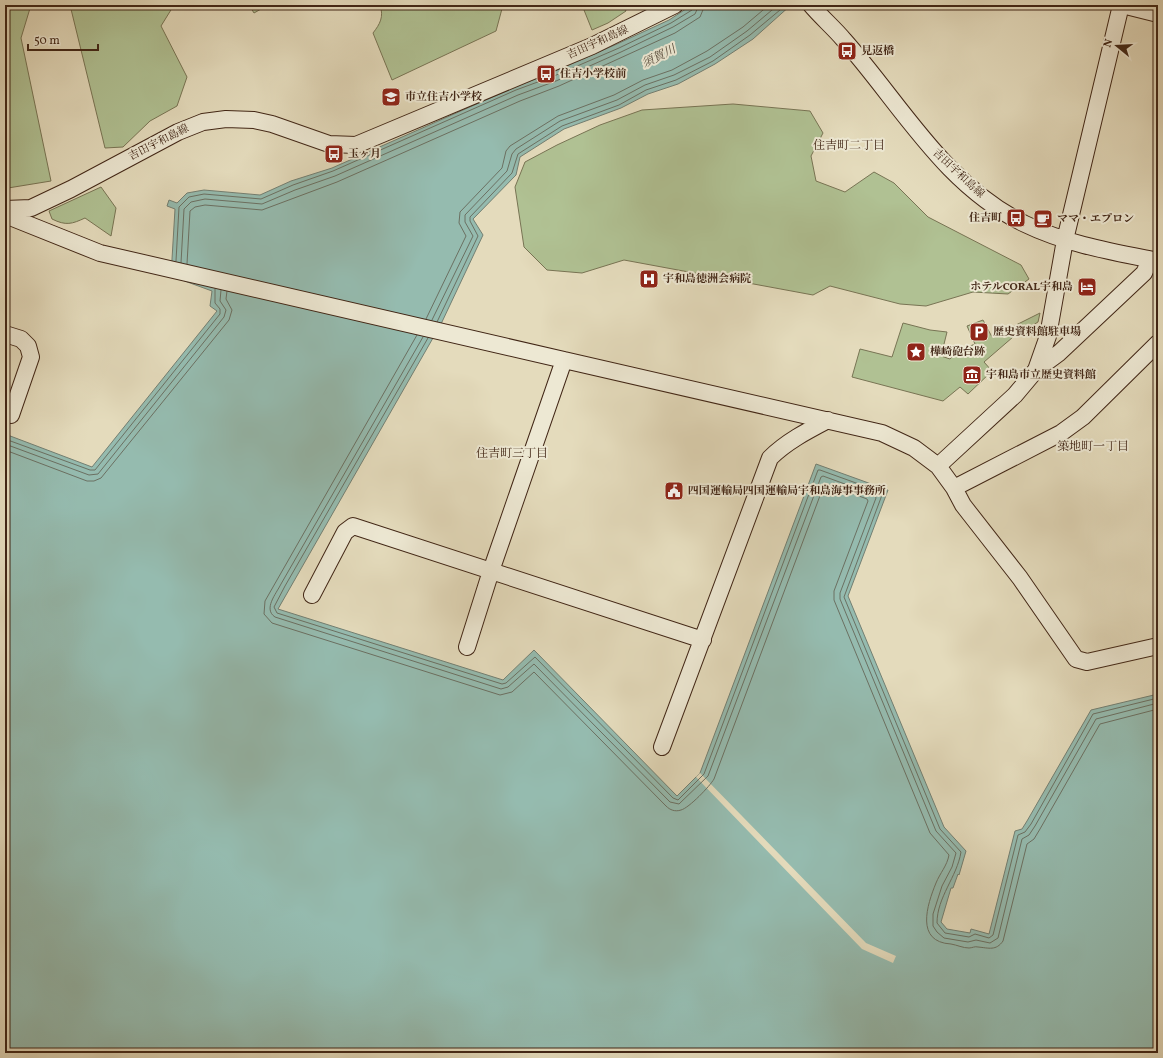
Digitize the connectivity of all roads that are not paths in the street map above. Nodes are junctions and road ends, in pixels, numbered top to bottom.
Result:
1 (675, 5) edge
2 (811, 5) edge
3 (1121, 5) edge
4 (1158, 14) edge
5 (5, 209) edge
6 (5, 215) edge
7 (1065, 240) junction
8 (1154, 261) edge
9 (5, 334) edge
10 (1158, 343) edge
11 (564, 360) junction
12 (1036, 370) junction
13 (11, 415) dead end
14 (828, 420) junction
15 (938, 466) junction
16 (954, 488) junction
17 (491, 571) junction
18 (312, 595) dead end
19 (703, 640) junction
20 (467, 646) dead end
21 (1158, 646) edge
22 (662, 747) dead end

1 - 5 street, 吉田宇和島線
2 - 7 street, 吉田宇和島線
3 - 4 street
3 - 7 street
6 - 11 street
7 - 8 street, 吉田宇和島線
7 - 12 street
8 - 12 street
9 - 13 street
10 - 16 street
11 - 14 street
11 - 17 street
12 - 15 street
14 - 15 street
14 - 19 street
15 - 16 street
16 - 21 street
17 - 18 street
17 - 19 street
17 - 20 street
19 - 22 street

